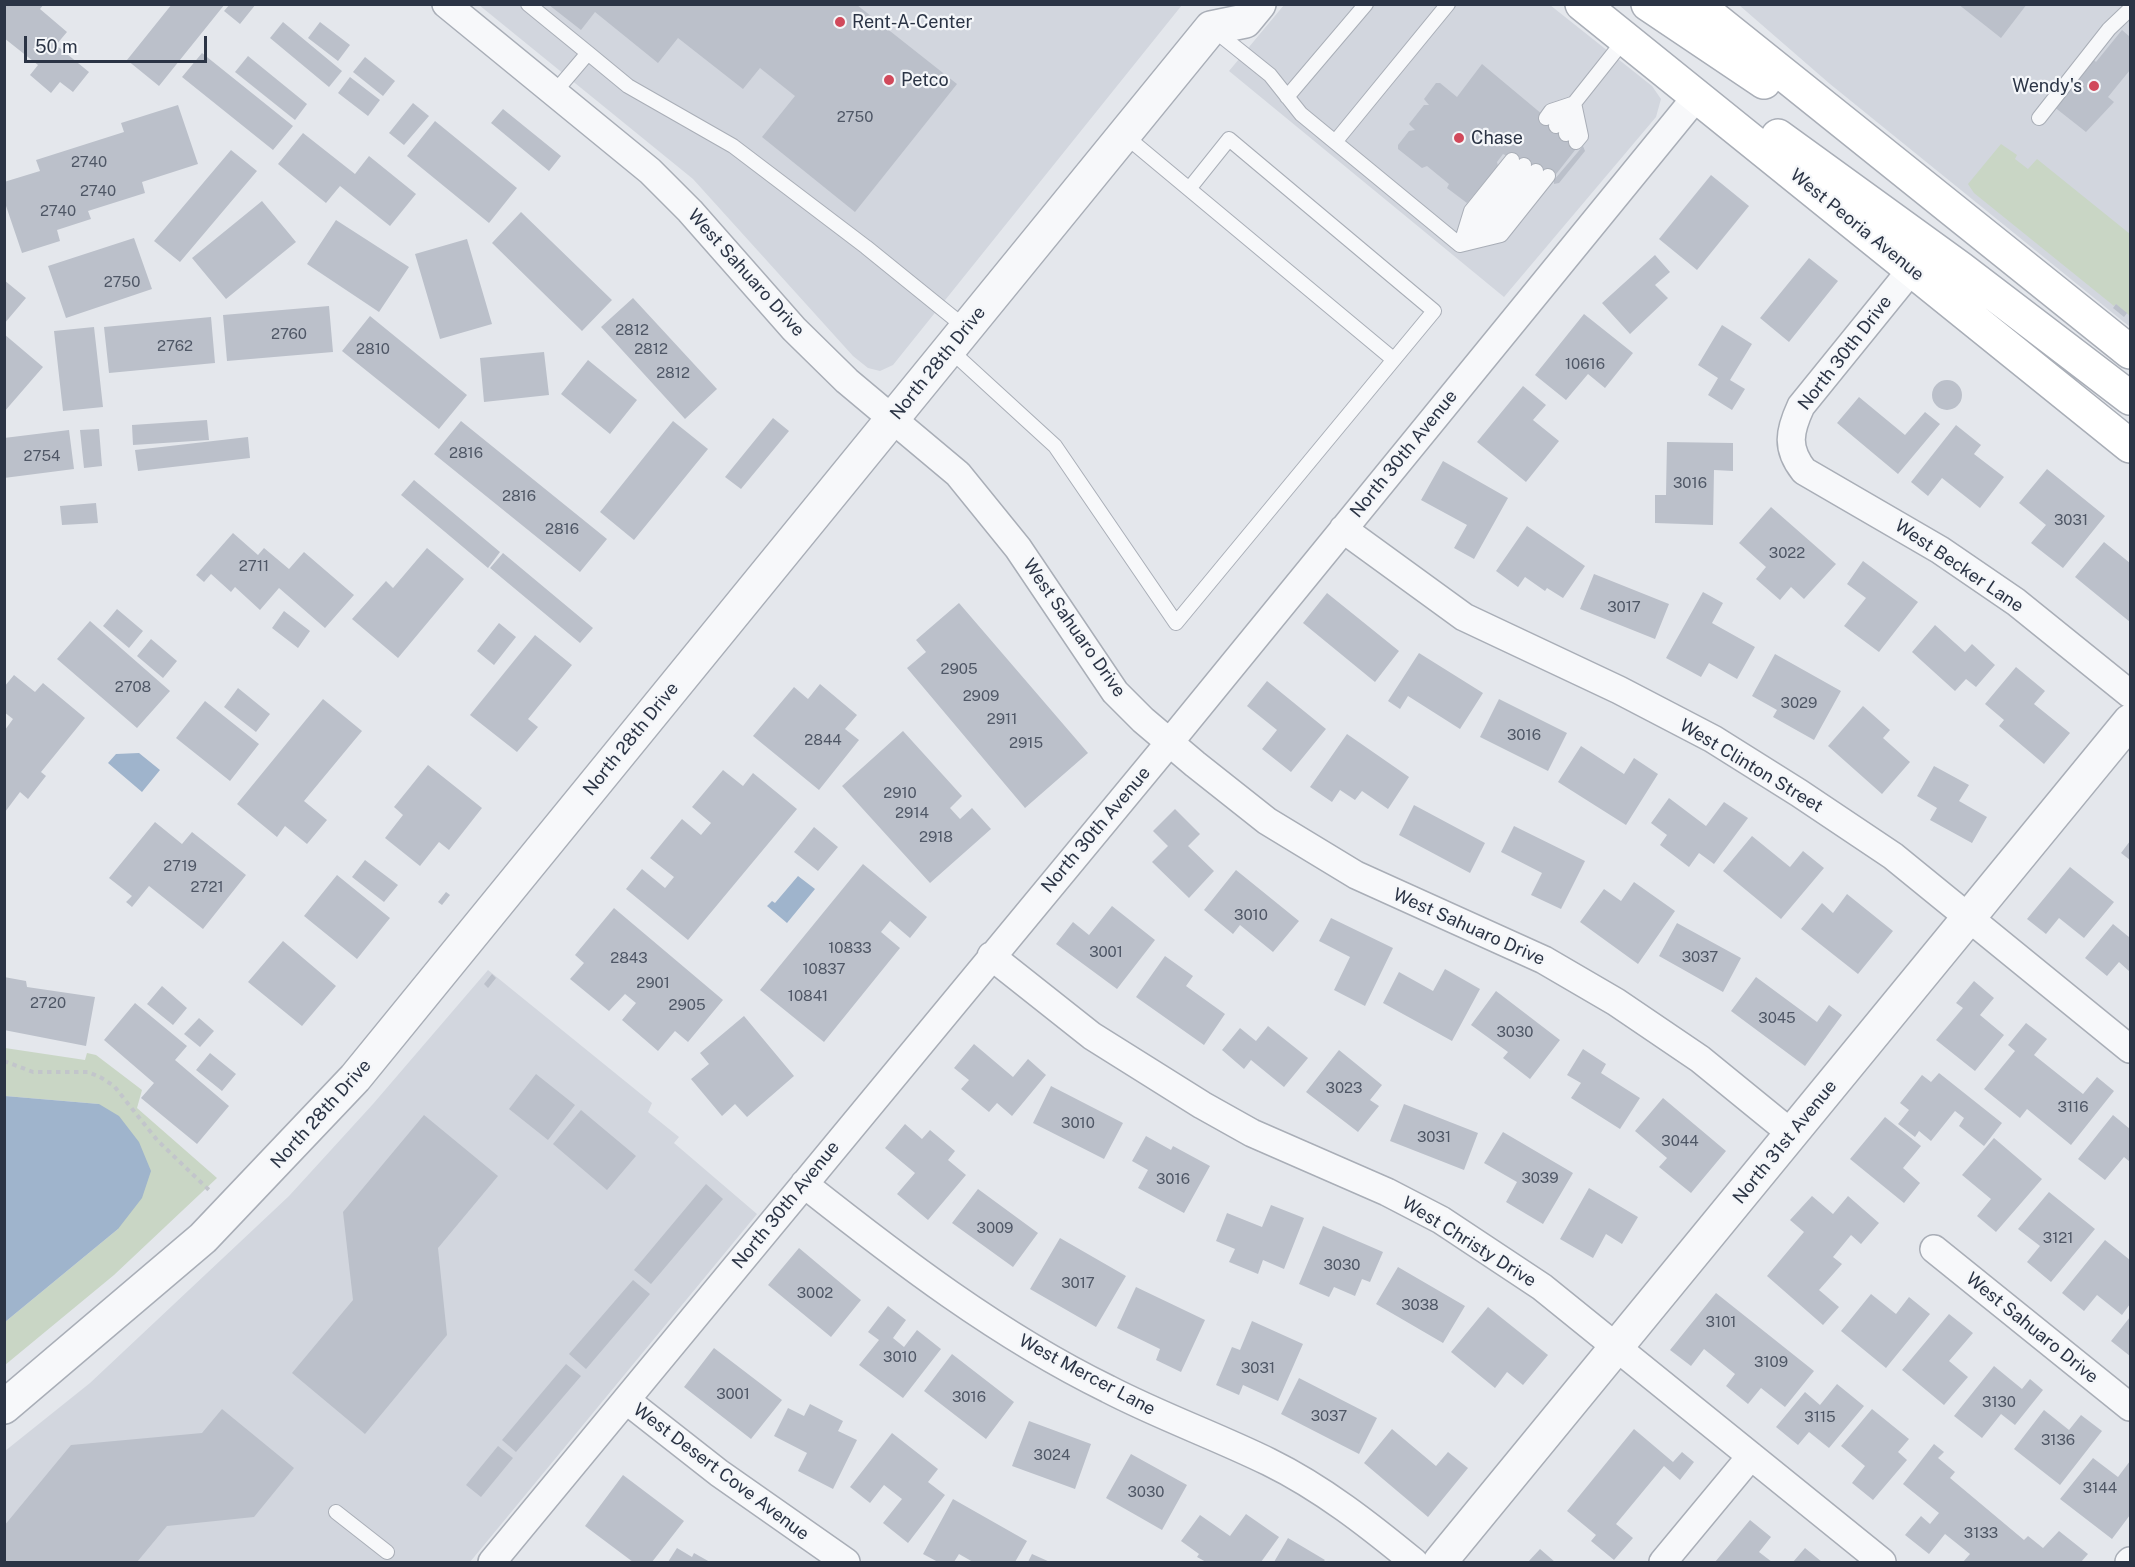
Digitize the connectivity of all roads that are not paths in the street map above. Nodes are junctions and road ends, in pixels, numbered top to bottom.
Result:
1 (446, 4) edge
2 (528, 4) edge
3 (1259, 4) edge
4 (1366, 4) edge
5 (1448, 4) edge
6 (1582, 4) edge
7 (1648, 4) edge
8 (1696, 4) edge
9 (2130, 9) edge
10 (1210, 16) edge
11 (1626, 39) junction
12 (588, 53) junction
13 (554, 93) junction
14 (1697, 96) junction
15 (1287, 97) junction
16 (1574, 103) junction
17 (2039, 118) dead end
18 (1123, 134) junction
19 (1865, 138) junction
20 (1335, 142) junction
21 (1189, 189) junction
22 (1460, 245) junction
23 (1912, 269) junction
24 (958, 338) junction
25 (2130, 352) edge
26 (1393, 359) junction
27 (2130, 398) edge
28 (892, 419) junction
29 (1789, 443) joint
30 (2130, 446) edge
31 (1343, 529) junction
32 (2130, 694) edge
33 (2130, 721) edge
34 (1169, 742) junction
35 (1968, 916) junction
36 (991, 956) junction
37 (2130, 1049) edge
38 (1792, 1134) junction
39 (804, 1184) junction
40 (1934, 1249) dead end
41 (1615, 1347) junction
42 (626, 1400) junction
43 (4, 1407) edge
44 (2130, 1407) edge
45 (1750, 1456) junction
46 (336, 1512) dead end
47 (387, 1552) dead end
48 (492, 1563) edge
49 (846, 1563) edge
50 (1414, 1563) edge
51 (1440, 1563) edge
52 (1663, 1563) edge
53 (1882, 1563) edge

1 - 13 street, West Sahuaro Drive
2 - 12 lane
3 - 10 street
4 - 15 lane
5 - 20 lane
6 - 11 main road, West Peoria Avenue
7 - 19 main road
8 - 19 main road
9 - 17 lane
10 - 15 lane
10 - 18 street, North 28th Drive
11 - 14 main road, West Peoria Avenue
11 - 16 lane
12 - 13 lane
12 - 24 lane
13 - 28 street, West Sahuaro Drive
14 - 23 main road, West Peoria Avenue
14 - 27 main road
14 - 31 street, North 30th Avenue
15 - 20 lane
16 - 16 lane
18 - 21 lane
18 - 24 street, North 28th Drive
19 - 25 main road
20 - 22 lane
21 - 26 lane
21 - 26 lane
22 - 22 lane
23 - 29 street, North 30th Drive
23 - 30 main road, West Peoria Avenue
24 - 26 lane
24 - 28 street, North 28th Drive
28 - 34 street, West Sahuaro Drive
28 - 43 street, North 28th Drive
29 - 32 street, West Becker Lane
31 - 34 street, North 30th Avenue
31 - 35 street, West Clinton Street
33 - 35 street, North 31st Avenue
34 - 36 street, North 30th Avenue
34 - 38 street, West Sahuaro Drive
35 - 37 street, West Clinton Street
35 - 38 street, North 31st Avenue
36 - 39 street, North 30th Avenue
36 - 41 street, West Christy Drive
38 - 41 street, North 31st Avenue
39 - 42 street, North 30th Avenue
39 - 50 street, West Mercer Lane
40 - 44 street, West Sahuaro Drive
41 - 45 street, West Christy Drive
41 - 51 street, North 31st Avenue
42 - 48 street, North 30th Avenue
42 - 49 street, West Desert Cove Avenue
45 - 52 street
45 - 53 street, West Christy Drive
46 - 47 lane

